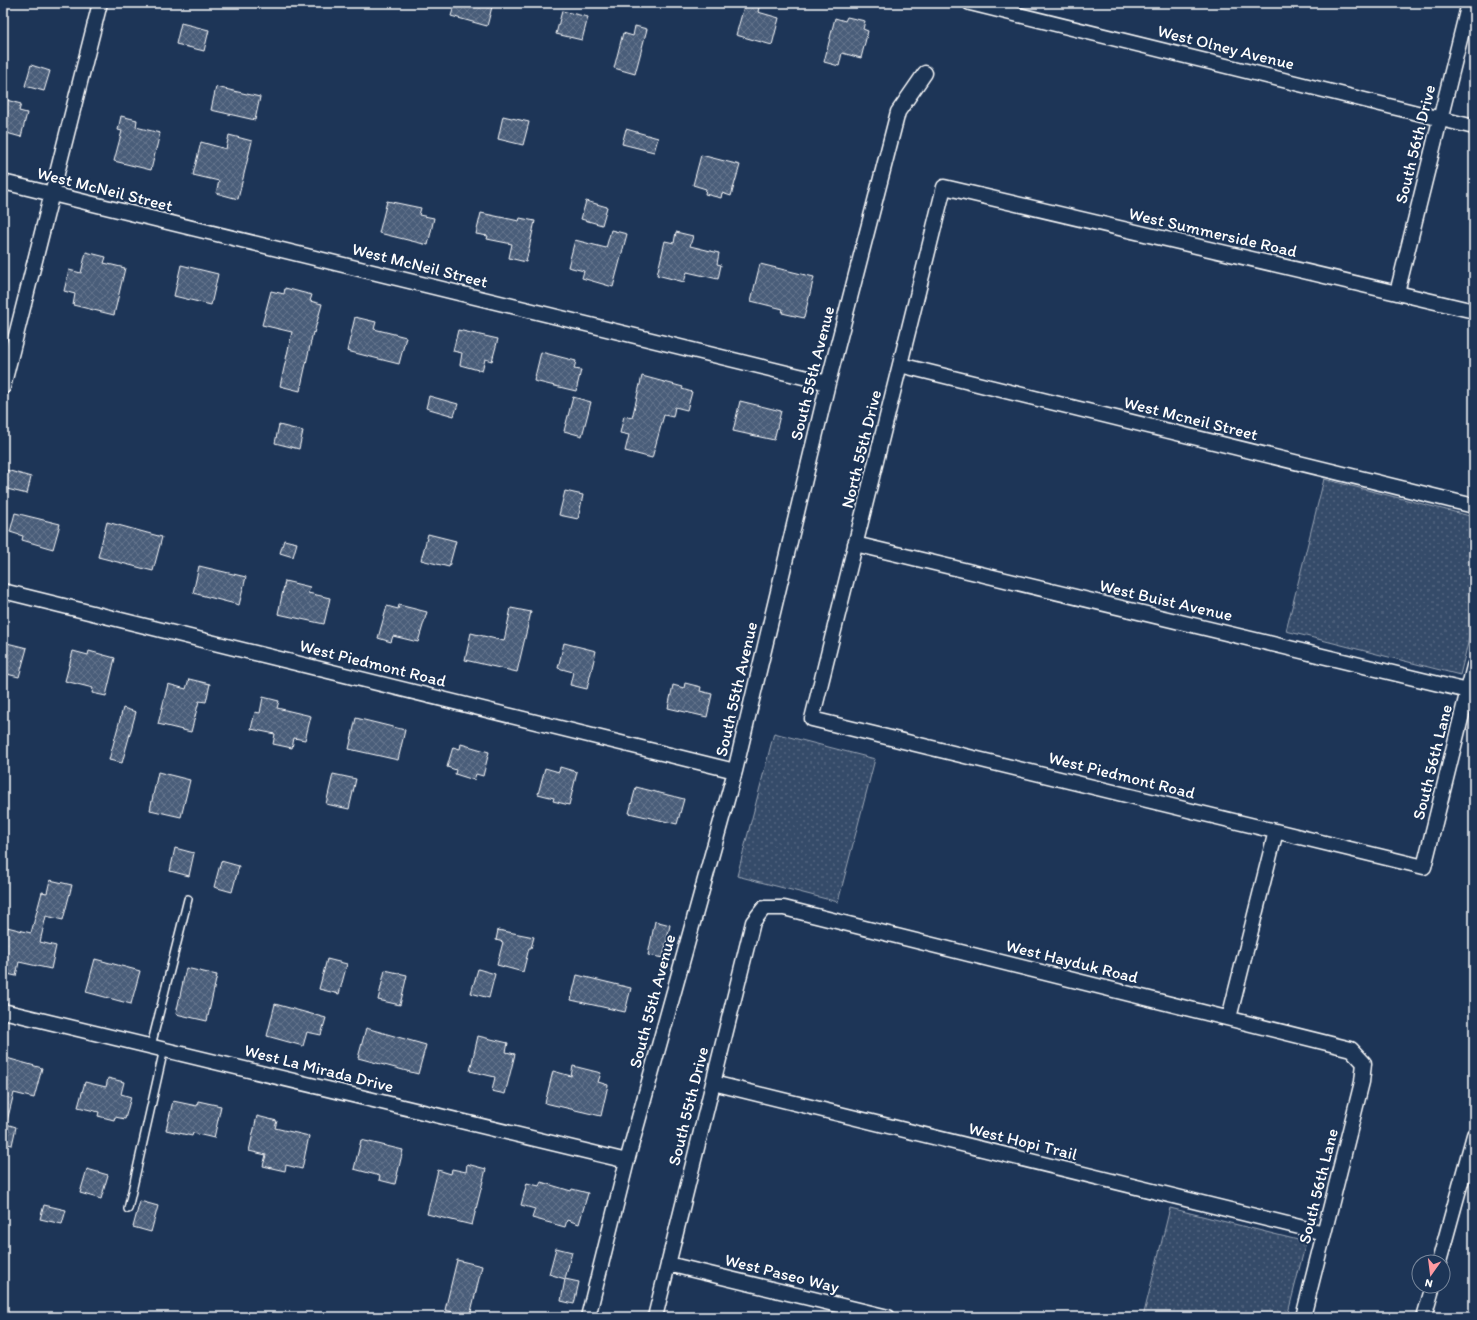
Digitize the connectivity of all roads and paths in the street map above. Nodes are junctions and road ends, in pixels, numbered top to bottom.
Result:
1 (100, 3) edge
2 (970, 3) edge
3 (1469, 3) edge
4 (925, 73) dead end
5 (1440, 118) junction
6 (1474, 127) edge
7 (3, 182) edge
8 (944, 188) joint
9 (53, 195) junction
10 (1397, 293) junction
11 (1474, 311) edge
12 (900, 365) junction
13 (828, 383) junction
14 (3, 386) edge
15 (1474, 506) edge
16 (855, 544) junction
17 (3, 591) edge
18 (1474, 666) edge
19 (1468, 691) junction
20 (812, 719) joint
21 (735, 770) junction
22 (1276, 831) junction
23 (1424, 867) joint
24 (188, 899) dead end
25 (764, 908) joint
26 (3, 1011) edge
27 (1228, 1018) junction
28 (157, 1048) junction
29 (1364, 1063) joint
30 (713, 1083) junction
31 (1474, 1135) edge
32 (627, 1161) junction
33 (128, 1210) dead end
34 (1324, 1233) junction
35 (1441, 1254) edge
36 (668, 1264) junction
37 (1431, 1294) edge
38 (588, 1317) edge
39 (655, 1317) edge
40 (888, 1317) edge
41 (1303, 1317) edge
42 (1424, 1317) edge

1 - 9 street
2 - 5 street, West Olney Avenue
3 - 5 street, South 56th Drive
4 - 13 street, South 55th Avenue
5 - 6 street, West Olney Avenue
5 - 10 street, South 56th Drive
7 - 9 street, West McNeil Street
8 - 10 street, West Summerside Road
8 - 12 street, North 55th Drive
9 - 13 street, West McNeil Street
9 - 14 street
10 - 11 street, West Summerside Road
12 - 15 street, West Mcneil Street
12 - 16 street, North 55th Drive
13 - 21 street, South 55th Avenue
16 - 19 street, West Buist Avenue
16 - 20 street, North 55th Drive
17 - 21 street, West Piedmont Road
18 - 19 street, South 56th Lane
19 - 23 street, South 56th Lane
20 - 22 street, West Piedmont Road
21 - 32 street, South 55th Avenue
22 - 23 street, West Piedmont Road
22 - 27 street
24 - 28 lane
25 - 27 street, West Hayduk Road
25 - 30 street, South 55th Drive
26 - 28 street, West La Mirada Drive
27 - 29 street, West Hayduk Road
28 - 32 street, West La Mirada Drive
28 - 33 lane
29 - 34 street, South 56th Lane
30 - 34 street, West Hopi Trail
30 - 36 street, South 55th Drive
31 - 35 street
32 - 38 street, South 55th Avenue
34 - 41 street, South 56th Lane
36 - 39 street, South 55th Drive
36 - 40 street, West Paseo Way
37 - 42 street

